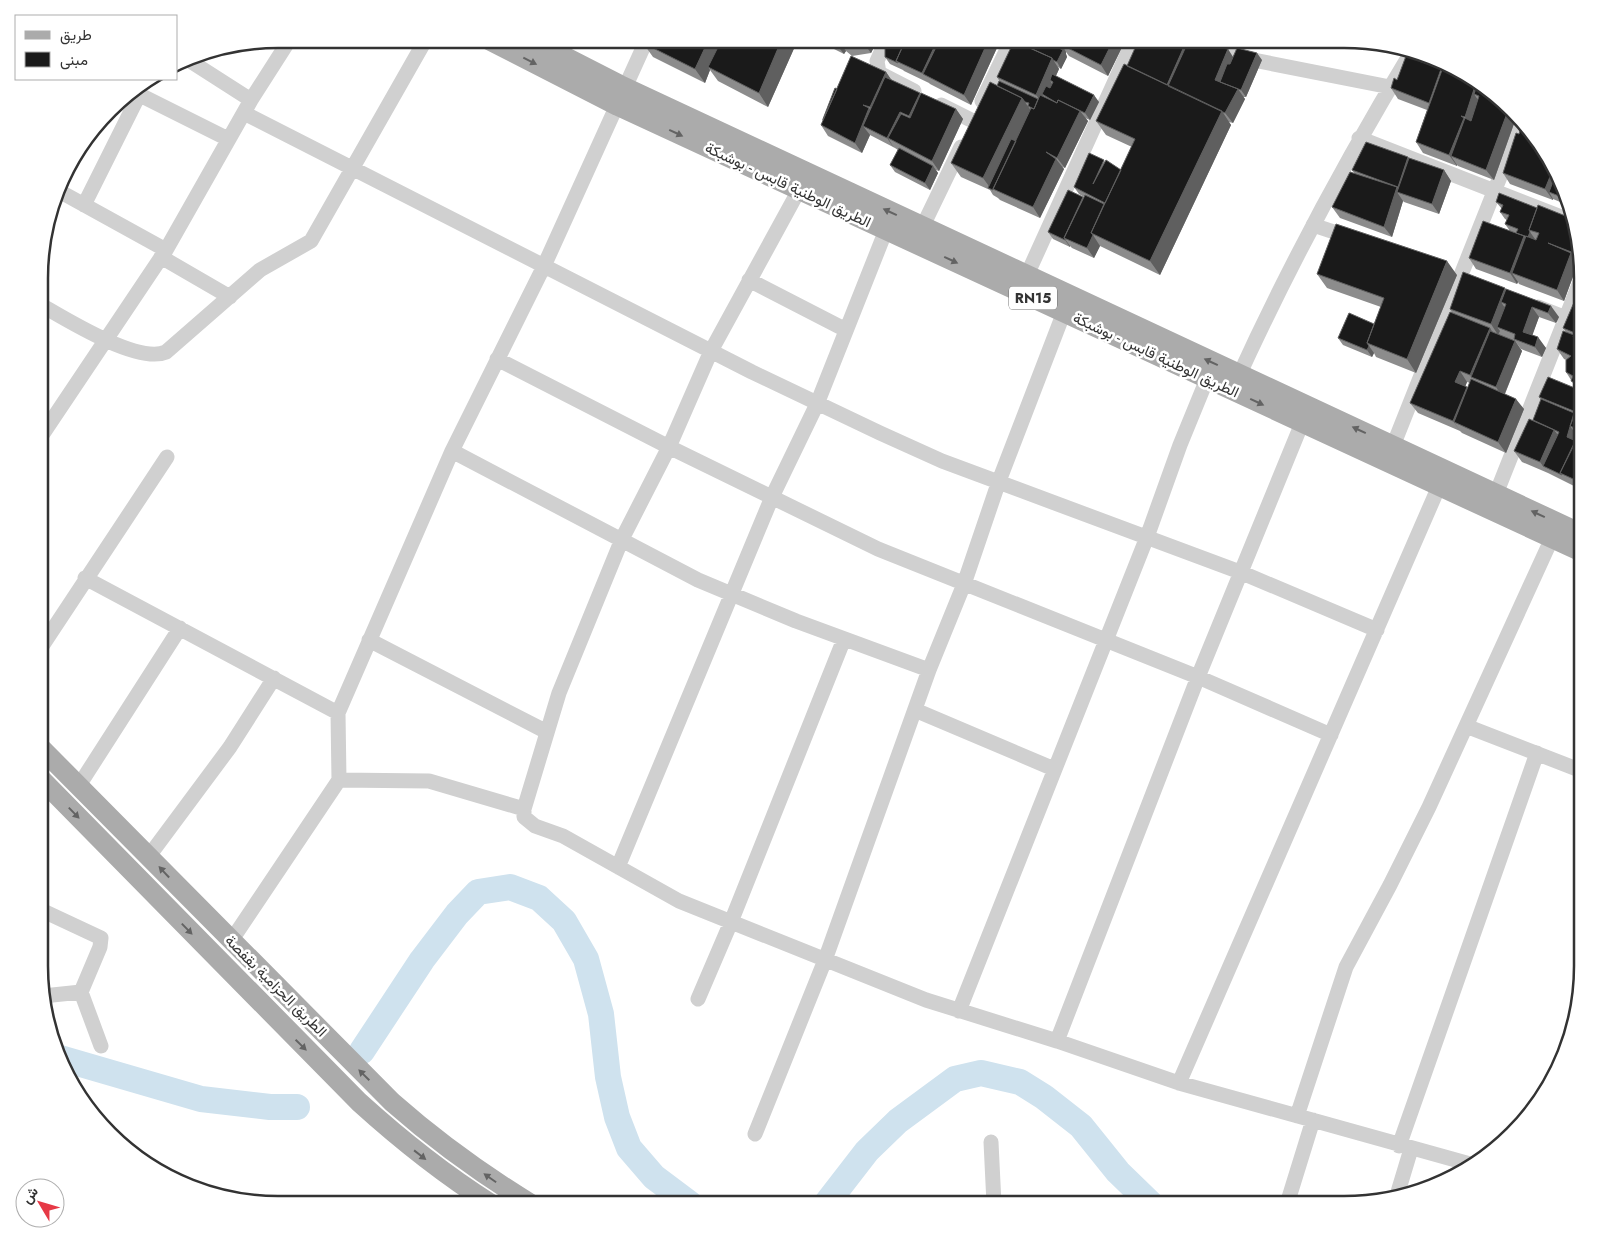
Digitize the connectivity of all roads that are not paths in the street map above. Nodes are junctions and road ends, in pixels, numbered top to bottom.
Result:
1 (284, 48) edge
2 (421, 48) edge
3 (505, 48) edge
4 (547, 48) edge
5 (642, 48) edge
6 (883, 48) edge
7 (1008, 48) edge
8 (1130, 48) edge
9 (1198, 49) edge
10 (1409, 56) edge
11 (1412, 58) edge
12 (193, 64) edge
13 (1424, 66) edge
14 (1390, 87) junction
15 (625, 88) junction
16 (138, 94) edge
17 (132, 99) edge
18 (618, 106) junction
19 (247, 107) junction
20 (973, 121) junction
21 (1519, 129) edge
22 (1359, 138) junction
23 (228, 139) junction
24 (351, 168) junction
25 (798, 190) junction
26 (1496, 190) junction
27 (63, 194) edge
28 (84, 205) junction
29 (1566, 219) edge
30 (1313, 225) junction
31 (886, 230) junction
32 (919, 235) junction
33 (1369, 244) edge
34 (163, 254) junction
35 (544, 266) junction
36 (1443, 269) edge
37 (1027, 276) junction
38 (1461, 276) junction
39 (749, 280) junction
40 (1479, 282) edge
41 (230, 297) junction
42 (1574, 298) edge
43 (1522, 300) edge
44 (48, 310) edge
45 (1064, 312) junction
46 (1566, 318) junction
47 (846, 330) junction
48 (106, 340) junction
49 (711, 351) junction
50 (497, 359) junction
51 (1207, 379) junction
52 (1235, 382) junction
53 (817, 404) junction
54 (1302, 423) junction
55 (48, 426) edge
56 (1393, 446) junction
57 (669, 447) junction
58 (452, 451) junction
59 (167, 457) dead end
60 (1443, 478) junction
61 (999, 481) junction
62 (1496, 494) junction
63 (772, 497) junction
64 (1574, 530) edge
65 (1147, 537) junction
66 (1552, 538) junction
67 (622, 539) junction
68 (1574, 548) edge
69 (1240, 572) junction
70 (85, 578) junction
71 (964, 584) junction
72 (732, 595) junction
73 (180, 628) junction
74 (1376, 630) junction
75 (48, 636) edge
76 (844, 639) junction
77 (1105, 639) junction
78 (369, 640) junction
79 (929, 670) junction
80 (1198, 677) junction
81 (274, 678) junction
82 (915, 710) junction
83 (338, 713) junction
84 (1466, 726) junction
85 (547, 732) junction
86 (1331, 734) junction
87 (1537, 753) junction
88 (48, 755) edge
89 (1574, 767) edge
90 (1054, 769) junction
91 (339, 780) junction
92 (78, 787) junction
93 (48, 788) edge
94 (524, 810) junction
95 (149, 856) junction
96 (618, 867) junction
97 (48, 913) edge
98 (731, 922) junction
99 (231, 941) junction
100 (825, 960) junction
101 (81, 992) junction
102 (49, 995) edge
103 (698, 999) dead end
104 (959, 1011) junction
105 (1057, 1041) junction
106 (101, 1046) dead end
107 (1179, 1083) junction
108 (1297, 1116) junction
109 (1313, 1120) junction
110 (755, 1134) dead end
111 (991, 1142) dead end
112 (1405, 1147) junction
113 (1463, 1162) edge
114 (1398, 1189) edge
115 (479, 1196) edge
116 (518, 1196) edge
117 (994, 1196) edge
118 (1289, 1196) edge

1 - 19 street
2 - 24 street
3 -> 18 main road, الطريق الوطنية قابس - بوشبكة / RN15
4 - 15 main road, الطريق الوطنية قابس - بوشبكة / RN15
5 - 15 street
6 - 20 street
7 - 20 street
8 - 37 street
9 - 14 street
10 - 14 street
11 - 13 street
12 - 19 street
14 - 22 street
15 - 18 street
32 -> 15 main road, الطريق الوطنية قابس - بوشبكة / RN15
16 - 23 street
17 - 28 street
18 -> 25 main road, الطريق الوطنية قابس - بوشبكة / RN15
18 - 35 street
19 - 23 street
19 - 24 street
20 - 32 street
21 - 26 street
22 - 26 street
22 - 30 street
23 - 34 street
24 - 35 street
24 - 41 street
25 - 31 main road, الطريق الوطنية قابس - بوشبكة / RN15
25 - 39 street
26 - 29 street
26 - 38 street
27 - 28 street
28 - 34 street
30 - 33 street
30 - 52 street
31 - 32 main road, الطريق الوطنية قابس - بوشبكة / RN15
31 - 47 street
32 - 37 main road, الطريق الوطنية قابس - بوشبكة / RN15
32 -> 45 main road, الطريق الوطنية قابس - بوشبكة / RN15
34 - 41 street
34 - 48 street
35 - 49 street
35 - 50 street
36 - 38 street
52 -> 37 main road, الطريق الوطنية قابس - بوشبكة / RN15
38 - 40 street
38 - 56 street
39 - 47 street
39 - 49 street
41 - 48 street
42 - 46 street
43 - 46 street
44 - 48 street
45 - 51 main road, الطريق الوطنية قابس - بوشبكة / RN15
45 - 61 street
46 - 62 street
47 - 53 street
48 - 55 street
49 - 53 street
49 - 57 street
50 - 57 street
50 - 58 street
51 - 52 main road, الطريق الوطنية قابس - بوشبكة / RN15
51 - 65 street
52 -> 54 main road, الطريق الوطنية قابس - بوشبكة / RN15
56 -> 52 main road, الطريق الوطنية قابس - بوشبكة / RN15
53 - 61 street
53 - 63 street
54 - 60 main road, الطريق الوطنية قابس - بوشبكة / RN15
54 - 69 street
56 - 60 main road, الطريق الوطنية قابس - بوشبكة / RN15
57 - 63 street
57 - 67 street
58 - 67 street
58 - 78 street
59 - 70 street
60 - 62 main road, الطريق الوطنية قابس - بوشبكة / RN15
60 - 66 main road, الطريق الوطنية قابس - بوشبكة / RN15
60 - 74 street
61 - 65 street
61 - 71 street
64 -> 62 main road, الطريق الوطنية قابس - بوشبكة / RN15
63 - 71 street
63 - 72 street
65 - 69 street
65 - 77 street
66 - 68 main road, الطريق الوطنية قابس - بوشبكة / RN15
66 - 84 street
67 - 72 street
67 - 85 street
69 - 74 street
69 - 80 street
70 - 73 street
70 - 75 street
71 - 77 street
71 - 79 street
72 - 76 street
72 - 96 street
73 - 81 street
73 - 92 street
74 - 86 street
76 - 79 street
76 - 98 street
77 - 80 street
77 - 90 street
78 - 83 street
78 - 85 street
79 - 82 street
80 - 86 street
80 - 105 street
81 - 83 street
81 - 95 street
82 - 90 street
82 - 100 street
83 - 91 street
84 - 87 street
84 - 108 street
85 - 94 street
86 - 107 street
87 - 89 street
87 - 112 street
88 - 92 main road, الطريق الحزامية بقفصة
90 - 104 street
91 - 94 street
91 - 99 street
92 - 95 main road, الطريق الحزامية بقفصة
93 -> 115 main road, الطريق الحزامية بقفصة
94 - 96 street
99 -> 95 main road, الطريق الحزامية بقفصة
96 - 98 street
97 - 101 street
98 - 100 street
98 - 103 street
116 -> 99 main road, الطريق الحزامية بقفصة
100 - 104 street
100 - 110 street
101 - 102 street
101 - 106 street
104 - 105 street
105 - 107 street
107 - 108 street
108 - 109 street
109 - 112 street
109 - 118 street
111 - 117 street
112 - 113 street
112 - 114 street

